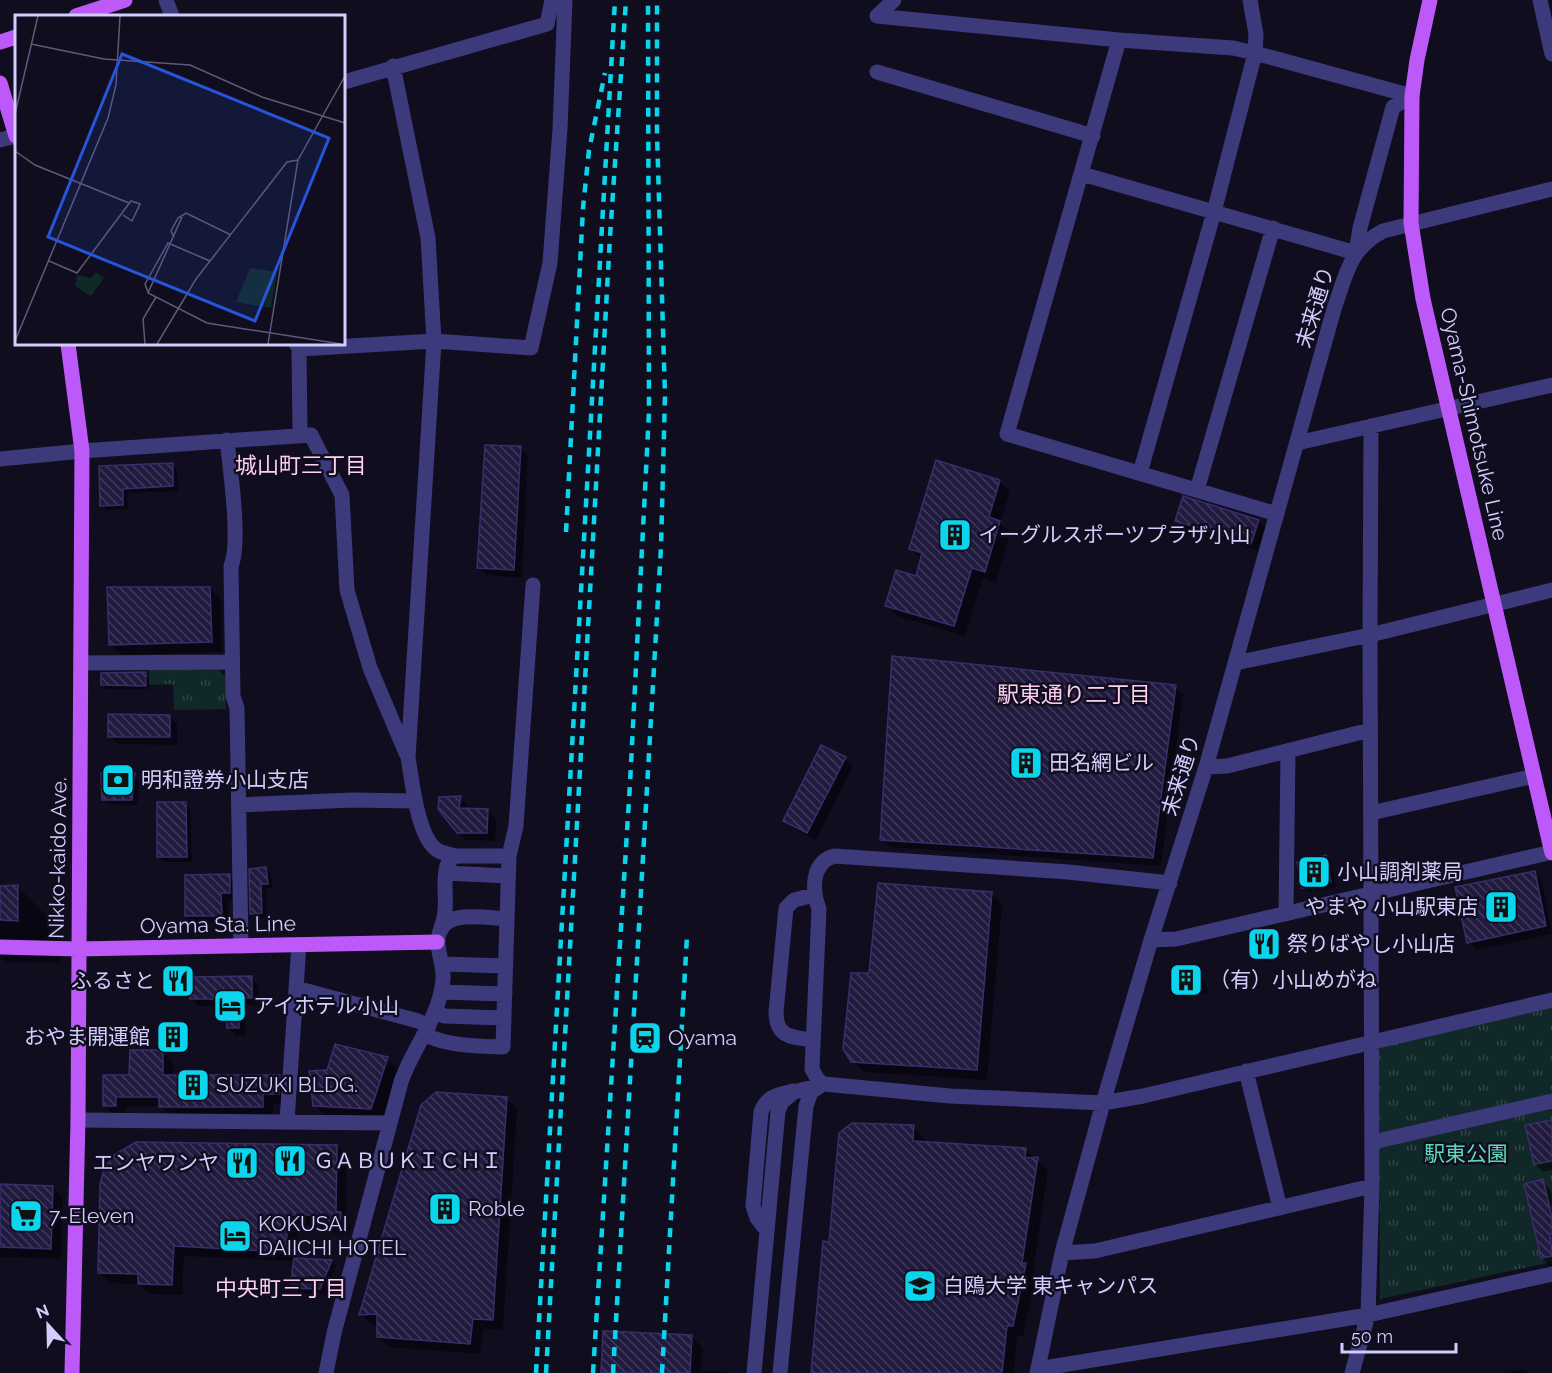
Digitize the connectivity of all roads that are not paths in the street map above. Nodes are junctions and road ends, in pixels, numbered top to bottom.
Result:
1 (125, 0) edge
2 (166, 0) edge
3 (552, 0) edge
4 (565, 0) edge
5 (894, 0) edge
6 (1250, 0) edge
7 (1430, 0) edge
8 (1539, 0) edge
9 (79, 15) edge
10 (172, 15) edge
11 (15, 37) edge
12 (1119, 40) junction
13 (0, 42) edge
14 (1255, 52) junction
15 (1552, 54) edge
16 (393, 66) junction
17 (877, 72) dead end
18 (345, 82) edge
19 (0, 83) edge
20 (1412, 96) junction
21 (15, 133) edge
22 (15, 136) edge
23 (1093, 136) junction
24 (0, 140) edge
25 (1082, 174) junction
26 (1552, 189) edge
27 (1214, 212) junction
28 (1411, 223) junction
29 (1273, 228) junction
30 (1356, 252) junction
31 (434, 341) junction
32 (345, 344) edge
33 (68, 345) edge
34 (325, 345) edge
35 (298, 346) edge
36 (1552, 385) edge
37 (1449, 408) junction
38 (1371, 426) junction
39 (300, 434) junction
40 (227, 440) junction
41 (1297, 443) junction
42 (82, 451) junction
43 (0, 459) edge
44 (1140, 473) junction
45 (1197, 490) junction
46 (1277, 513) junction
47 (533, 585) dead end
48 (1552, 590) edge
49 (1494, 603) junction
50 (1370, 635) junction
51 (232, 662) junction
52 (81, 663) junction
53 (1235, 663) junction
54 (1370, 730) junction
55 (1288, 751) junction
56 (408, 757) junction
57 (1206, 767) junction
58 (1534, 776) junction
59 (415, 801) junction
60 (239, 805) junction
61 (1371, 813) junction
62 (1552, 852) edge
63 (455, 855) junction
64 (509, 856) junction
65 (446, 873) junction
66 (508, 876) junction
67 (1170, 883) junction
68 (814, 895) junction
69 (1371, 895) junction
70 (1286, 914) junction
71 (507, 919) junction
72 (1151, 939) junction
73 (437, 942) junction
74 (299, 945) junction
75 (241, 946) junction
76 (0, 947) edge
77 (78, 949) junction
78 (443, 964) junction
79 (506, 966) junction
80 (296, 988) junction
81 (441, 992) junction
82 (505, 994) junction
83 (1552, 999) edge
84 (504, 1018) junction
85 (430, 1025) junction
86 (812, 1040) junction
87 (1373, 1041) junction
88 (1246, 1071) junction
89 (824, 1084) junction
90 (1552, 1101) edge
91 (1103, 1104) junction
92 (78, 1120) junction
93 (287, 1121) junction
94 (389, 1123) junction
95 (1373, 1142) junction
96 (1372, 1186) junction
97 (1280, 1208) junction
98 (1062, 1253) junction
99 (1552, 1274) edge
100 (1368, 1315) junction
101 (1037, 1371) edge
102 (72, 1373) edge
103 (326, 1373) edge
104 (754, 1373) edge
105 (780, 1373) edge
106 (1352, 1373) edge

1 - 9 main road
2 - 10 street
3 - 16 street
4 - 31 street
5 - 12 street
6 - 14 street
7 - 20 main road, Oyama-Shimotsuke Line
8 - 15 street
11 - 13 main road
12 - 14 street
12 - 23 street
14 - 20 street
14 - 27 street
16 - 18 street
16 - 31 street
17 - 23 street
19 - 21 main road
20 - 28 main road, Oyama-Shimotsuke Line
20 - 30 street
22 - 24 street
23 - 25 street
25 - 27 street
25 - 44 street
26 - 28 street, 未来通り
27 - 29 street
27 - 44 street
28 - 30 street, 未来通り
28 - 37 main road, Oyama-Shimotsuke Line
29 - 30 street
29 - 45 street
30 - 41 street, 未来通り
31 - 32 street
31 - 56 street
33 - 42 main road, Nikko-kaido Ave.
34 - 35 street
35 - 39 street
36 - 37 street
37 - 38 street
37 - 49 main road, Oyama-Shimotsuke Line
38 - 41 street
38 - 50 street
39 - 40 street
39 - 56 street
40 - 42 street
40 - 51 street
41 - 46 street, 未来通り
42 - 43 street
42 - 52 main road, Nikko-kaido Ave.
44 - 45 street
45 - 46 street
46 - 53 street, 未来通り
47 - 64 street
48 - 49 street
49 - 50 street
49 - 58 main road, Oyama-Shimotsuke Line
50 - 53 street
50 - 54 street
51 - 52 street
51 - 60 street
52 - 77 main road, Nikko-kaido Ave.
53 - 57 street, 未来通り
54 - 55 street
54 - 61 street
55 - 57 street
55 - 70 street
56 - 59 street
57 - 67 street, 未来通り
58 - 61 street
58 - 62 main road, Oyama-Shimotsuke Line
59 - 60 street
59 - 63 street
60 - 75 street
61 - 69 street
62 - 69 street
63 - 64 street
63 - 65 street
64 - 66 street
65 - 66 street
65 - 73 street
66 - 71 street
67 - 68 street
67 - 72 street, 未来通り
68 - 86 street
68 - 86 street
69 - 70 street
69 - 87 street
70 - 72 street
71 - 73 street
71 - 79 street
72 - 91 street, 未来通り
73 - 74 main road, Oyama Sta. Line
73 - 78 street
74 - 75 main road, Oyama Sta. Line
74 - 80 street
75 - 77 main road, Oyama Sta. Line
76 - 77 main road, Oyama Sta. Line
77 - 92 main road, Nikko-kaido Ave.
78 - 79 street
78 - 81 street
79 - 82 street
80 - 85 street
80 - 93 street
81 - 82 street
81 - 85 street
82 - 84 street
83 - 87 street
84 - 85 street
84 - 85 street
85 - 94 street
86 - 89 street
87 - 88 street
87 - 95 street
88 - 91 street
88 - 97 street
89 - 91 street
89 - 104 street
89 - 105 street
90 - 95 street
91 - 98 street, 未来通り
92 - 93 street
92 - 102 main road, Nikko-kaido Ave.
93 - 94 street
94 - 103 street
95 - 96 street
96 - 97 street
96 - 100 street
97 - 98 street
98 - 101 street, 未来通り
99 - 100 street
100 - 101 street
100 - 106 street

